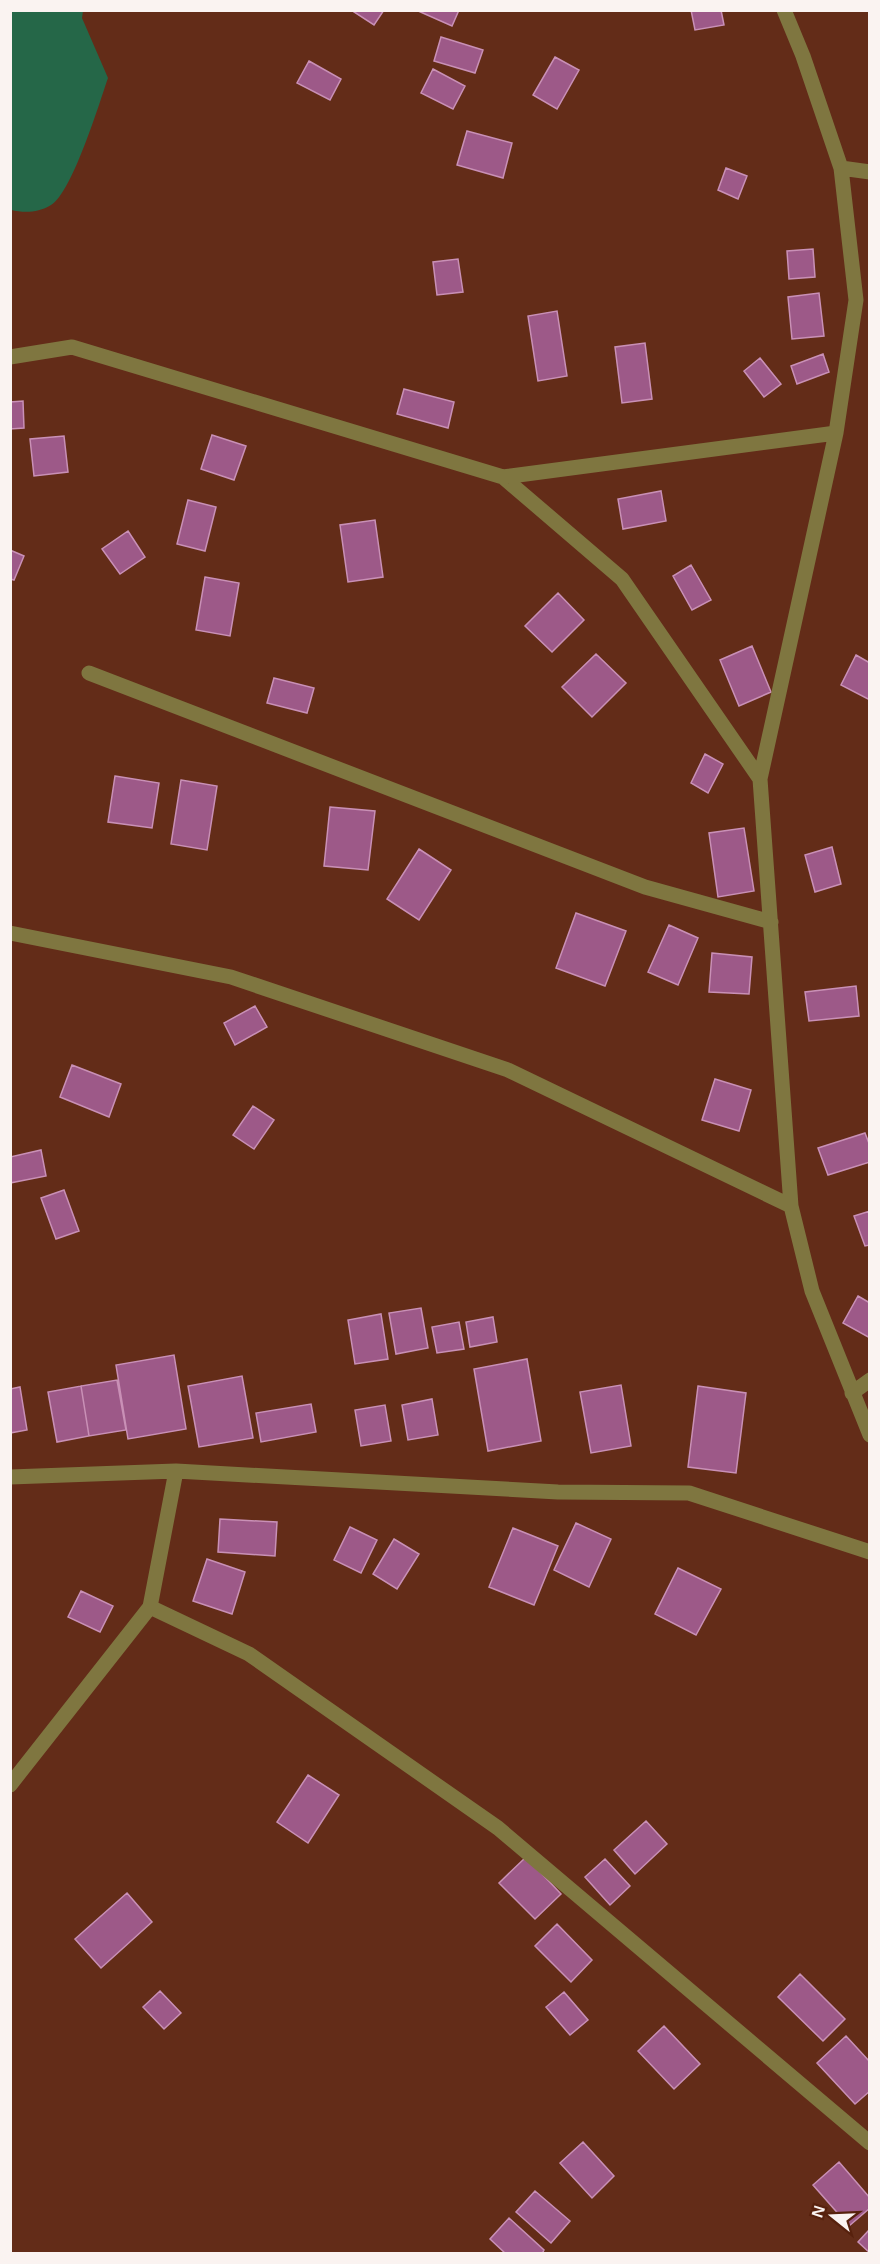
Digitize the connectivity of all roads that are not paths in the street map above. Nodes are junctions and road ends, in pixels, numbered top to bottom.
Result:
1 (784, 10) edge
2 (841, 168) junction
3 (870, 172) edge
4 (10, 357) edge
5 (836, 433) junction
6 (503, 477) junction
7 (89, 673) dead end
8 (760, 779) junction
9 (771, 922) junction
10 (10, 933) edge
11 (791, 1206) junction
12 (870, 1380) edge
13 (852, 1393) junction
14 (870, 1435) edge
15 (176, 1471) junction
16 (10, 1477) edge
17 (870, 1552) edge
18 (150, 1607) junction
19 (10, 1785) edge
20 (870, 2143) edge

1 - 2 street
2 - 3 street
2 - 5 street
4 - 6 street
5 - 6 street
5 - 8 street
6 - 8 street
7 - 9 street
8 - 9 street
9 - 11 street
10 - 11 street
11 - 13 street
12 - 13 street
13 - 14 street
15 - 16 street
15 - 17 street
15 - 18 street
18 - 19 street
18 - 20 street

